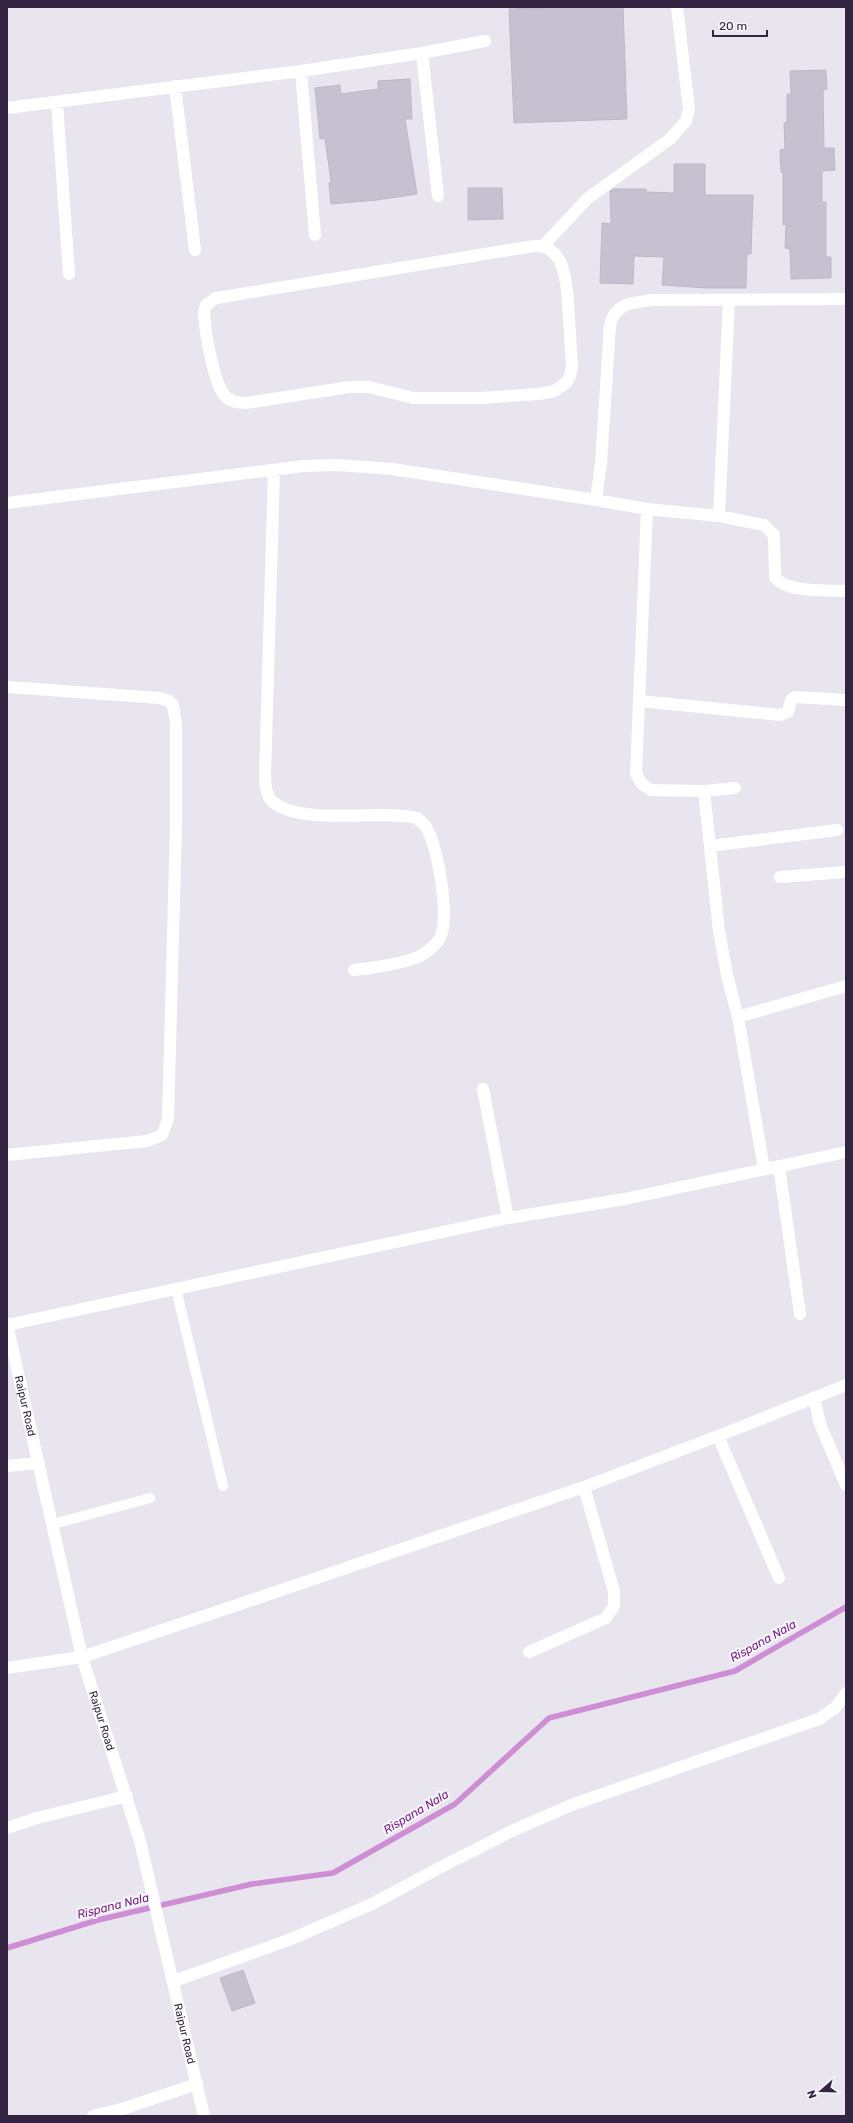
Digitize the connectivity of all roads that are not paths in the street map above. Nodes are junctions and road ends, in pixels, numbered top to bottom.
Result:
1 (677, 7) edge
2 (485, 41) dead end
3 (422, 53) junction
4 (301, 71) junction
5 (175, 86) junction
6 (57, 103) junction
7 (7, 108) edge
8 (438, 196) dead end
9 (315, 235) dead end
10 (543, 246) junction
11 (195, 250) dead end
12 (69, 274) dead end
13 (846, 299) edge
14 (729, 300) junction
15 (274, 471) junction
16 (596, 500) junction
17 (7, 503) edge
18 (646, 509) junction
19 (719, 516) junction
20 (846, 591) edge
21 (7, 688) edge
22 (846, 700) edge
23 (640, 701) junction
24 (735, 788) dead end
25 (704, 790) junction
26 (837, 830) dead end
27 (710, 846) junction
28 (846, 872) edge
29 (780, 877) dead end
30 (354, 970) dead end
31 (846, 986) edge
32 (738, 1017) junction
33 (483, 1089) dead end
34 (846, 1152) edge
35 (7, 1155) edge
36 (779, 1166) junction
37 (764, 1169) junction
38 (508, 1218) junction
39 (176, 1289) junction
40 (800, 1314) dead end
41 (7, 1325) edge
42 (846, 1385) edge
43 (814, 1397) junction
44 (718, 1436) junction
45 (39, 1463) junction
46 (7, 1466) edge
47 (223, 1486) dead end
48 (846, 1486) edge
49 (584, 1487) junction
50 (150, 1498) dead end
51 (53, 1524) junction
52 (780, 1578) dead end
53 (529, 1652) dead end
54 (82, 1657) junction
55 (7, 1668) edge
56 (846, 1693) edge
57 (127, 1796) junction
58 (7, 1828) edge
59 (174, 1981) junction
60 (197, 2084) junction
61 (93, 2116) edge
62 (204, 2116) edge

1 - 10 street
2 - 3 street
3 - 4 street
3 - 8 street
4 - 5 street
4 - 9 street
5 - 6 street
5 - 11 street
6 - 7 street
6 - 12 street
10 - 10 street
13 - 14 street
14 - 16 street
14 - 19 street
15 - 16 street
15 - 17 street
15 - 30 street
16 - 18 street
18 - 19 street
18 - 23 street
19 - 20 street
21 - 35 street
22 - 23 street
23 - 25 street
24 - 25 street
25 - 27 street
26 - 27 street
27 - 32 street
28 - 29 street
31 - 32 street
32 - 37 street
33 - 38 street
34 - 36 street
36 - 37 street
36 - 40 street
37 - 38 street
38 - 39 street
39 - 41 street
39 - 47 lane
41 - 45 street, Raipur Road
42 - 43 street
43 - 44 street
43 - 48 street
44 - 49 street
44 - 52 street
45 - 46 street
45 - 51 street, Raipur Road
49 - 53 street
49 - 54 street
50 - 51 lane
51 - 54 street, Raipur Road
54 - 55 street
54 - 57 street, Raipur Road
56 - 59 street
57 - 58 street
57 - 59 street, Raipur Road
59 - 60 street, Raipur Road
60 - 61 street
60 - 62 street, Raipur Road

